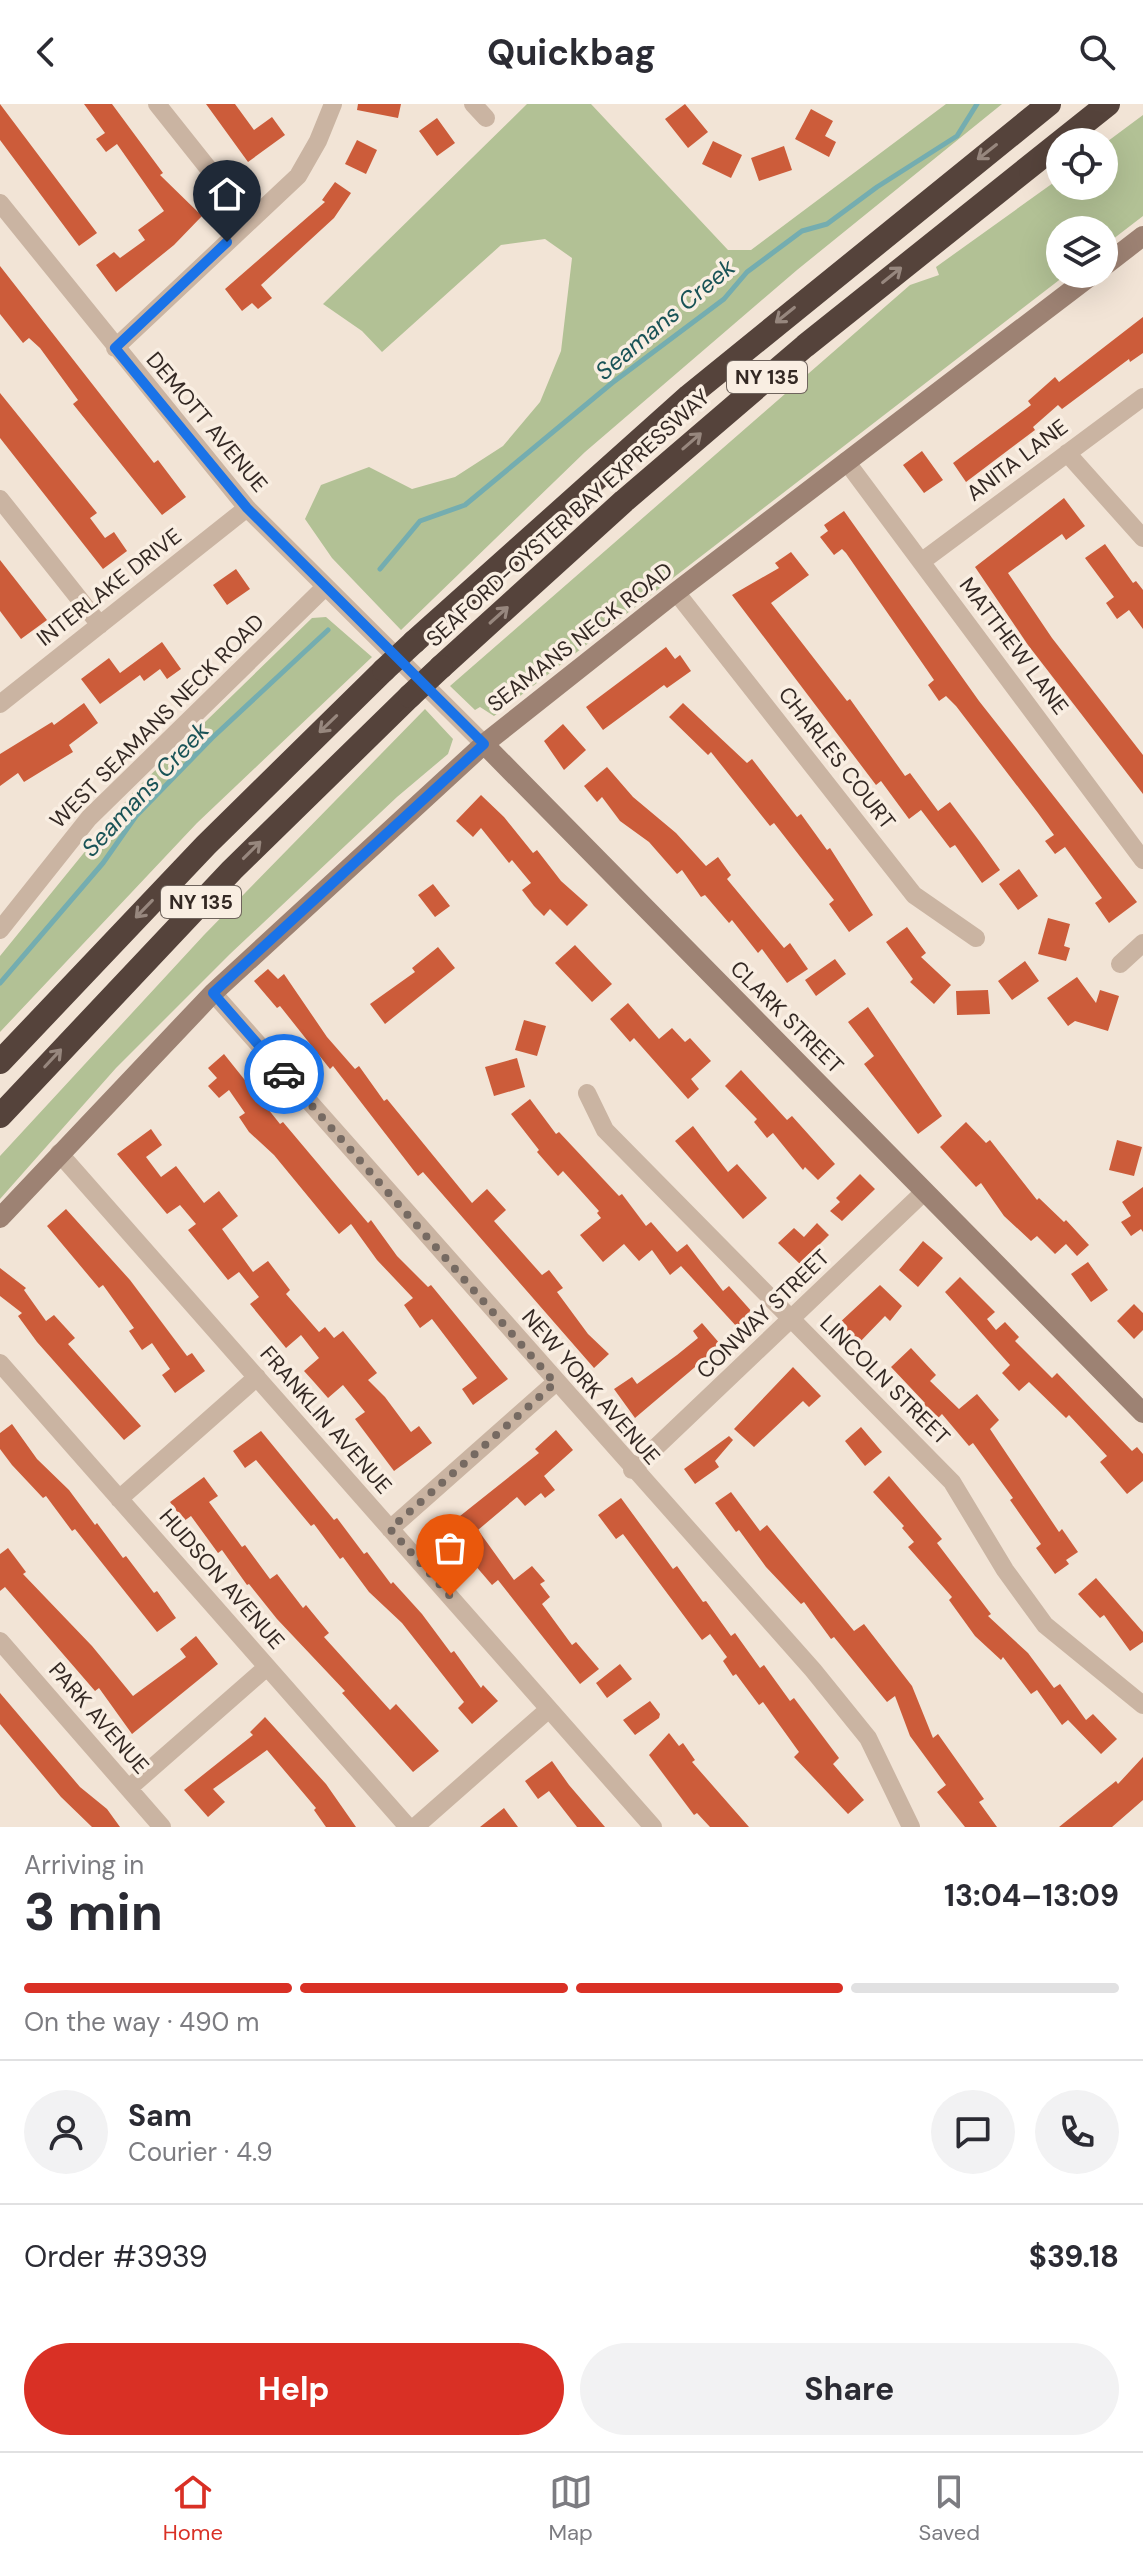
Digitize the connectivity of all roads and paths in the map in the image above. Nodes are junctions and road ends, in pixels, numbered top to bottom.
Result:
1 (157, 104) edge
2 (333, 104) edge
3 (473, 104) edge
4 (1049, 104) edge
5 (1108, 104) edge
6 (486, 118) dead end
7 (0, 203) edge
8 (250, 221) junction
9 (1143, 236) edge
10 (1118, 255) edge
11 (1075, 288) edge
12 (115, 348) junction
13 (1143, 397) edge
14 (1067, 453) junction
15 (846, 461) junction
16 (0, 499) edge
17 (247, 508) junction
18 (1143, 538) edge
19 (921, 562) junction
20 (324, 588) junction
21 (676, 592) junction
22 (100, 625) junction
23 (389, 664) junction
24 (0, 704) edge
25 (484, 744) junction
26 (1143, 860) edge
27 (0, 930) edge
28 (976, 938) dead end
29 (1143, 943) edge
30 (1120, 964) dead end
31 (213, 993) junction
32 (0, 1062) edge
33 (587, 1093) dead end
34 (0, 1116) edge
35 (59, 1153) junction
36 (925, 1191) junction
37 (0, 1218) edge
38 (793, 1321) junction
39 (0, 1363) edge
40 (257, 1377) junction
41 (555, 1383) junction
42 (1143, 1413) edge
43 (632, 1470) junction
44 (119, 1499) junction
45 (390, 1529) junction
46 (0, 1641) edge
47 (267, 1667) junction
48 (1143, 1705) edge
49 (549, 1709) junction
50 (129, 1788) junction
51 (162, 1827) edge
52 (408, 1827) edge
53 (415, 1827) edge
54 (653, 1827) edge
55 (911, 1827) edge

1 - 8 street
2 - 8 street
3 - 6 street
4 -> 23 highway, SEAFORD-OYSTER BAY EXPRESSWAY / NY 135, bridge
34 -> 5 highway, SEAFORD-OYSTER BAY EXPRESSWAY / NY 135, bridge
7 - 12 street, DEMOTT AVENUE
8 - 12 street
9 - 10 street
11 - 15 street, SEAMANS NECK ROAD
12 - 17 street, DEMOTT AVENUE
13 - 14 street, ANITA LANE
14 - 18 street
14 - 19 street, ANITA LANE
15 - 19 street, MATTHEW LANE
15 - 21 street, SEAMANS NECK ROAD
16 - 22 street
17 - 20 street, DEMOTT AVENUE
17 - 22 street, INTERLAKE DRIVE
19 - 26 street, MATTHEW LANE
20 - 23 street, DEMOTT AVENUE
20 - 27 street, WEST SEAMANS NECK ROAD
21 - 25 street, SEAMANS NECK ROAD
21 - 28 street, CHARLES COURT
22 - 24 street, INTERLAKE DRIVE
23 - 25 street, CLARK STREET
23 -> 32 highway, SEAFORD-OYSTER BAY EXPRESSWAY / NY 135
25 - 31 street, SEAMANS NECK ROAD
25 - 36 street, CLARK STREET
29 - 30 street
31 - 35 street, SEAMANS NECK ROAD
31 - 41 street, NEW YORK AVENUE
33 - 38 street, LINCOLN STREET
35 - 37 street, SEAMANS NECK ROAD
35 - 40 street, FRANKLIN AVENUE
36 - 38 street, CONWAY STREET
36 - 42 street, CLARK STREET
38 - 43 street, CONWAY STREET
38 - 48 street, LINCOLN STREET
39 - 44 street, HUDSON AVENUE
40 - 44 street
40 - 45 street, FRANKLIN AVENUE
41 - 43 street, NEW YORK AVENUE
41 - 45 street
43 - 55 street, NEW YORK AVENUE
44 - 47 street, HUDSON AVENUE
45 - 49 street, FRANKLIN AVENUE
46 - 50 street, PARK AVENUE
47 - 50 street
47 - 52 street, HUDSON AVENUE
49 - 53 street
49 - 54 street, FRANKLIN AVENUE
50 - 51 street, PARK AVENUE

